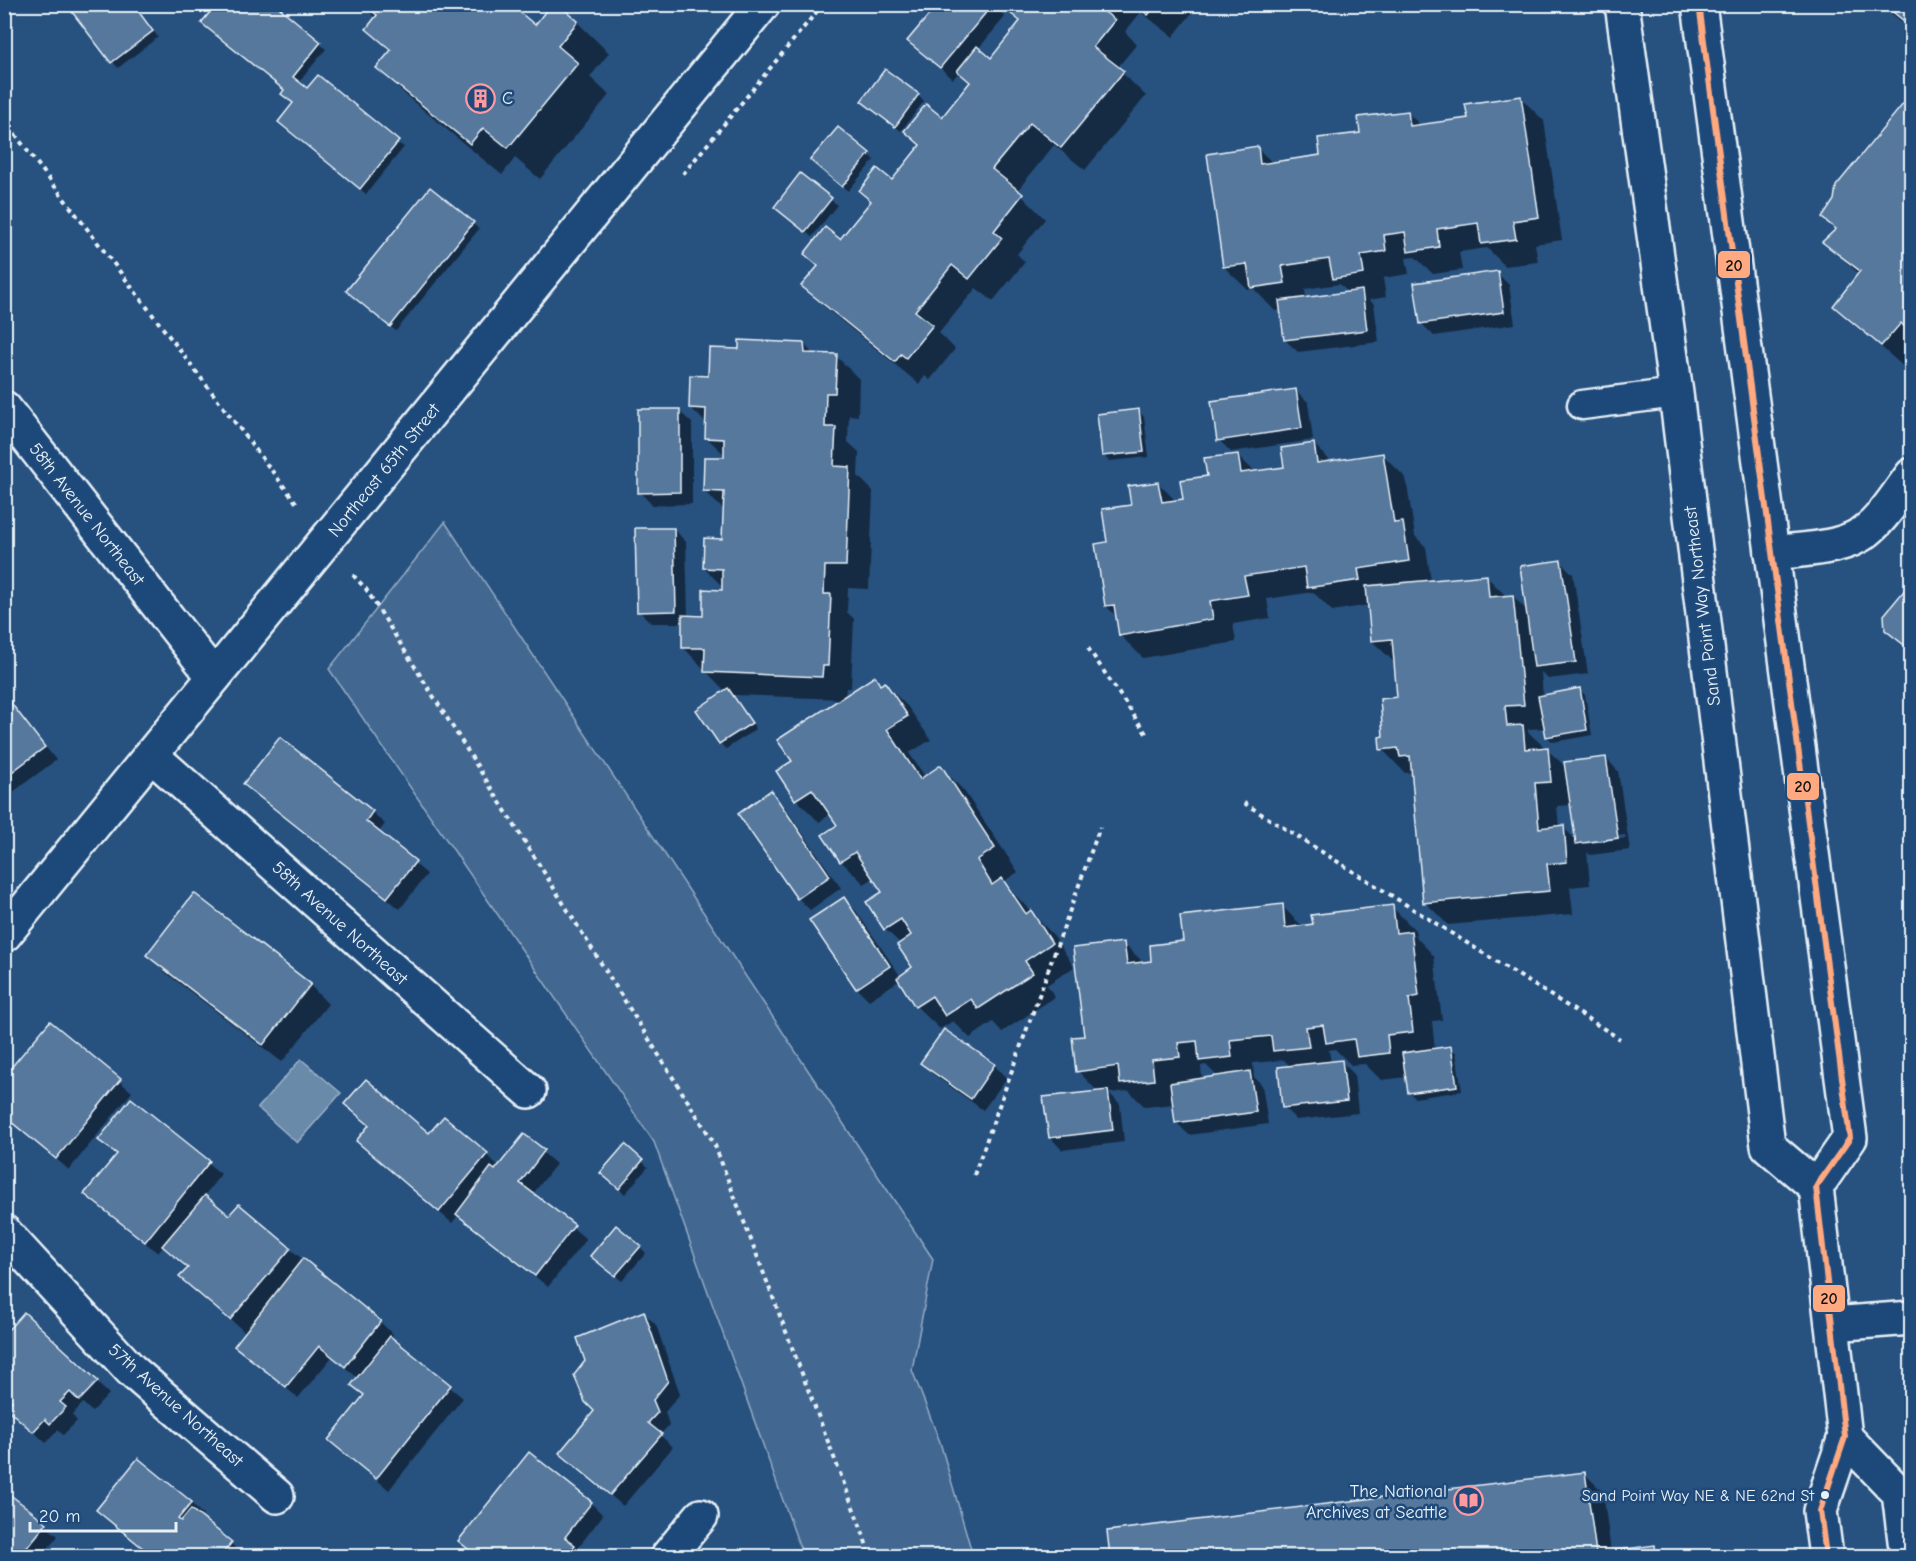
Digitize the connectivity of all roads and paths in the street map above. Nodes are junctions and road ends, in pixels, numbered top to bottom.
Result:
1 (763, 4) edge
2 (1622, 4) edge
3 (1699, 4) edge
4 (4, 120) edge
5 (1676, 393) junction
6 (1582, 405) dead end
7 (4, 408) edge
8 (1911, 475) edge
9 (294, 501) dead end
10 (1772, 553) junction
11 (358, 582) dead end
12 (1088, 648) dead end
13 (214, 677) junction
14 (1147, 735) dead end
15 (151, 755) junction
16 (1244, 802) dead end
17 (1100, 827) dead end
18 (4, 935) edge
19 (1620, 1039) dead end
20 (529, 1091) dead end
21 (974, 1174) dead end
22 (1816, 1187) junction
23 (4, 1232) edge
24 (1911, 1318) edge
25 (1832, 1324) junction
26 (1845, 1437) junction
27 (277, 1496) dead end
28 (701, 1516) dead end
29 (668, 1557) edge
30 (868, 1557) edge
31 (1826, 1557) edge
32 (1907, 1557) edge

1 - 13 main road, Northeast 65th Street
2 - 5 main road, Sand Point Way Northeast
3 - 10 main road
4 - 9 path
5 - 6 lane
5 - 22 main road, Sand Point Way Northeast
7 - 13 main road, 58th Avenue Northeast
8 - 10 main road
10 - 22 main road
11 - 30 path
12 - 14 path
13 - 15 main road, Northeast 65th Street
15 - 18 main road, Northeast 65th Street
15 - 20 main road, 58th Avenue Northeast
16 - 19 path
17 - 21 path
22 - 25 main road
23 - 27 main road, 57th Avenue Northeast
24 - 25 main road
25 - 26 main road
26 - 31 main road
26 - 32 main road
28 - 29 main road

